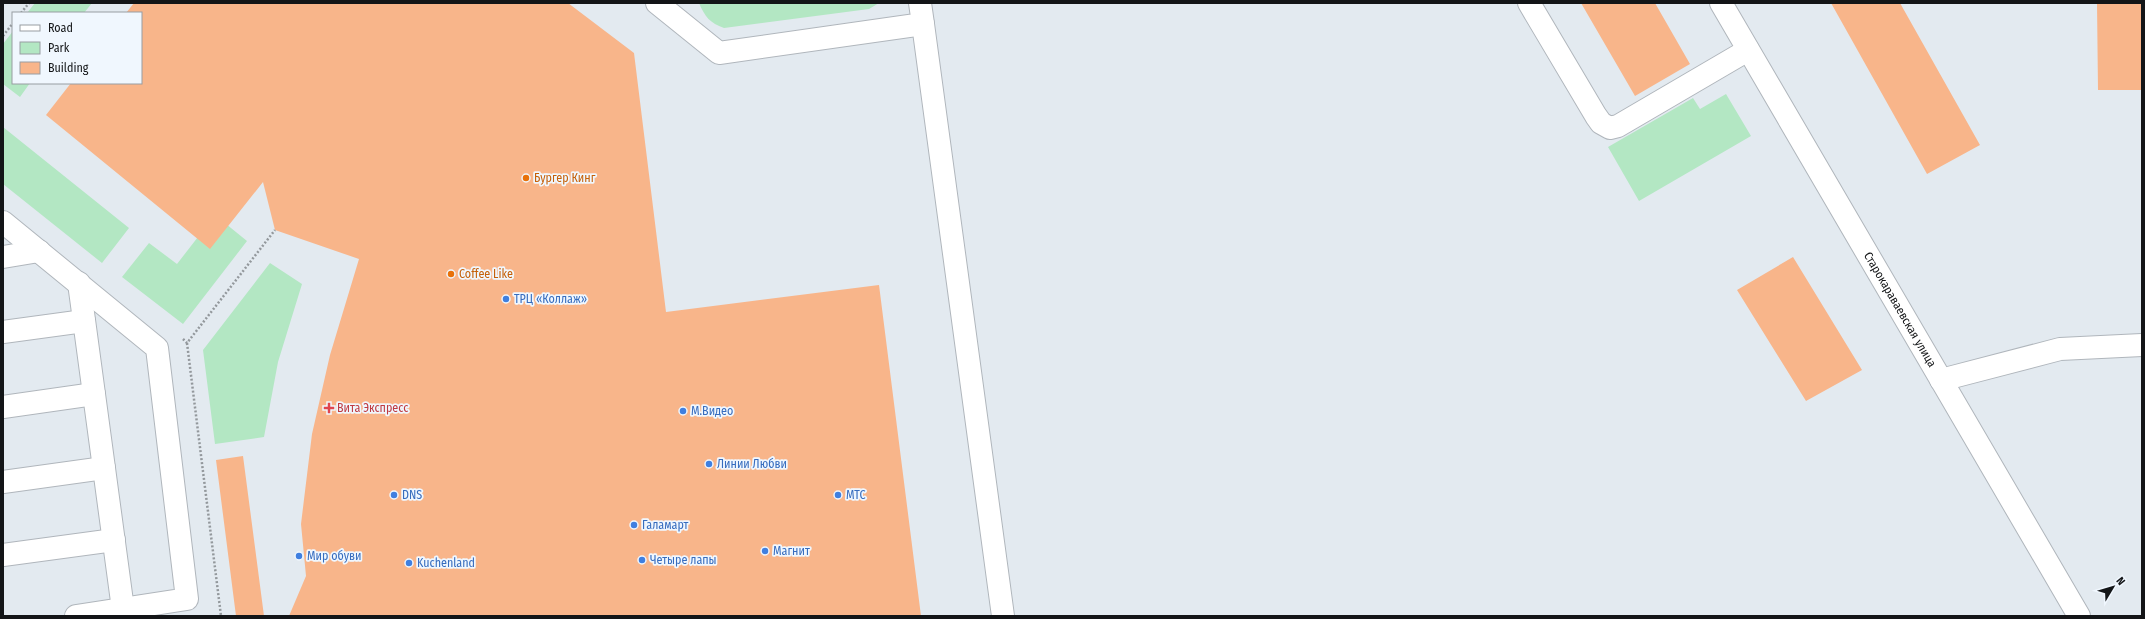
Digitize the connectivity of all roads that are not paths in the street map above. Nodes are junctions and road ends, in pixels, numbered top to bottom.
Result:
1 (657, 3) edge
2 (1529, 3) edge
3 (1721, 3) edge
4 (922, 13) edge
5 (1748, 50) junction
6 (3, 222) edge
7 (39, 251) junction
8 (3, 257) edge
9 (79, 284) junction
10 (84, 321) junction
11 (3, 332) edge
12 (2142, 345) edge
13 (1941, 380) junction
14 (94, 394) junction
15 (3, 407) edge
16 (104, 468) junction
17 (3, 482) edge
18 (114, 540) junction
19 (3, 555) edge
20 (124, 609) junction
21 (76, 616) edge
22 (1002, 616) edge
23 (2079, 616) edge

1 - 4 street
2 - 5 street
3 - 5 street, Старокараваевская улица
4 - 22 street
5 - 13 street, Старокараваевская улица
6 - 7 street
7 - 8 street
7 - 9 street
9 - 10 street
9 - 20 street
10 - 11 street
10 - 14 street
12 - 13 street
13 - 23 street, Старокараваевская улица
14 - 15 street
14 - 16 street
16 - 17 street
16 - 18 street
18 - 19 street
18 - 20 street
20 - 21 street

